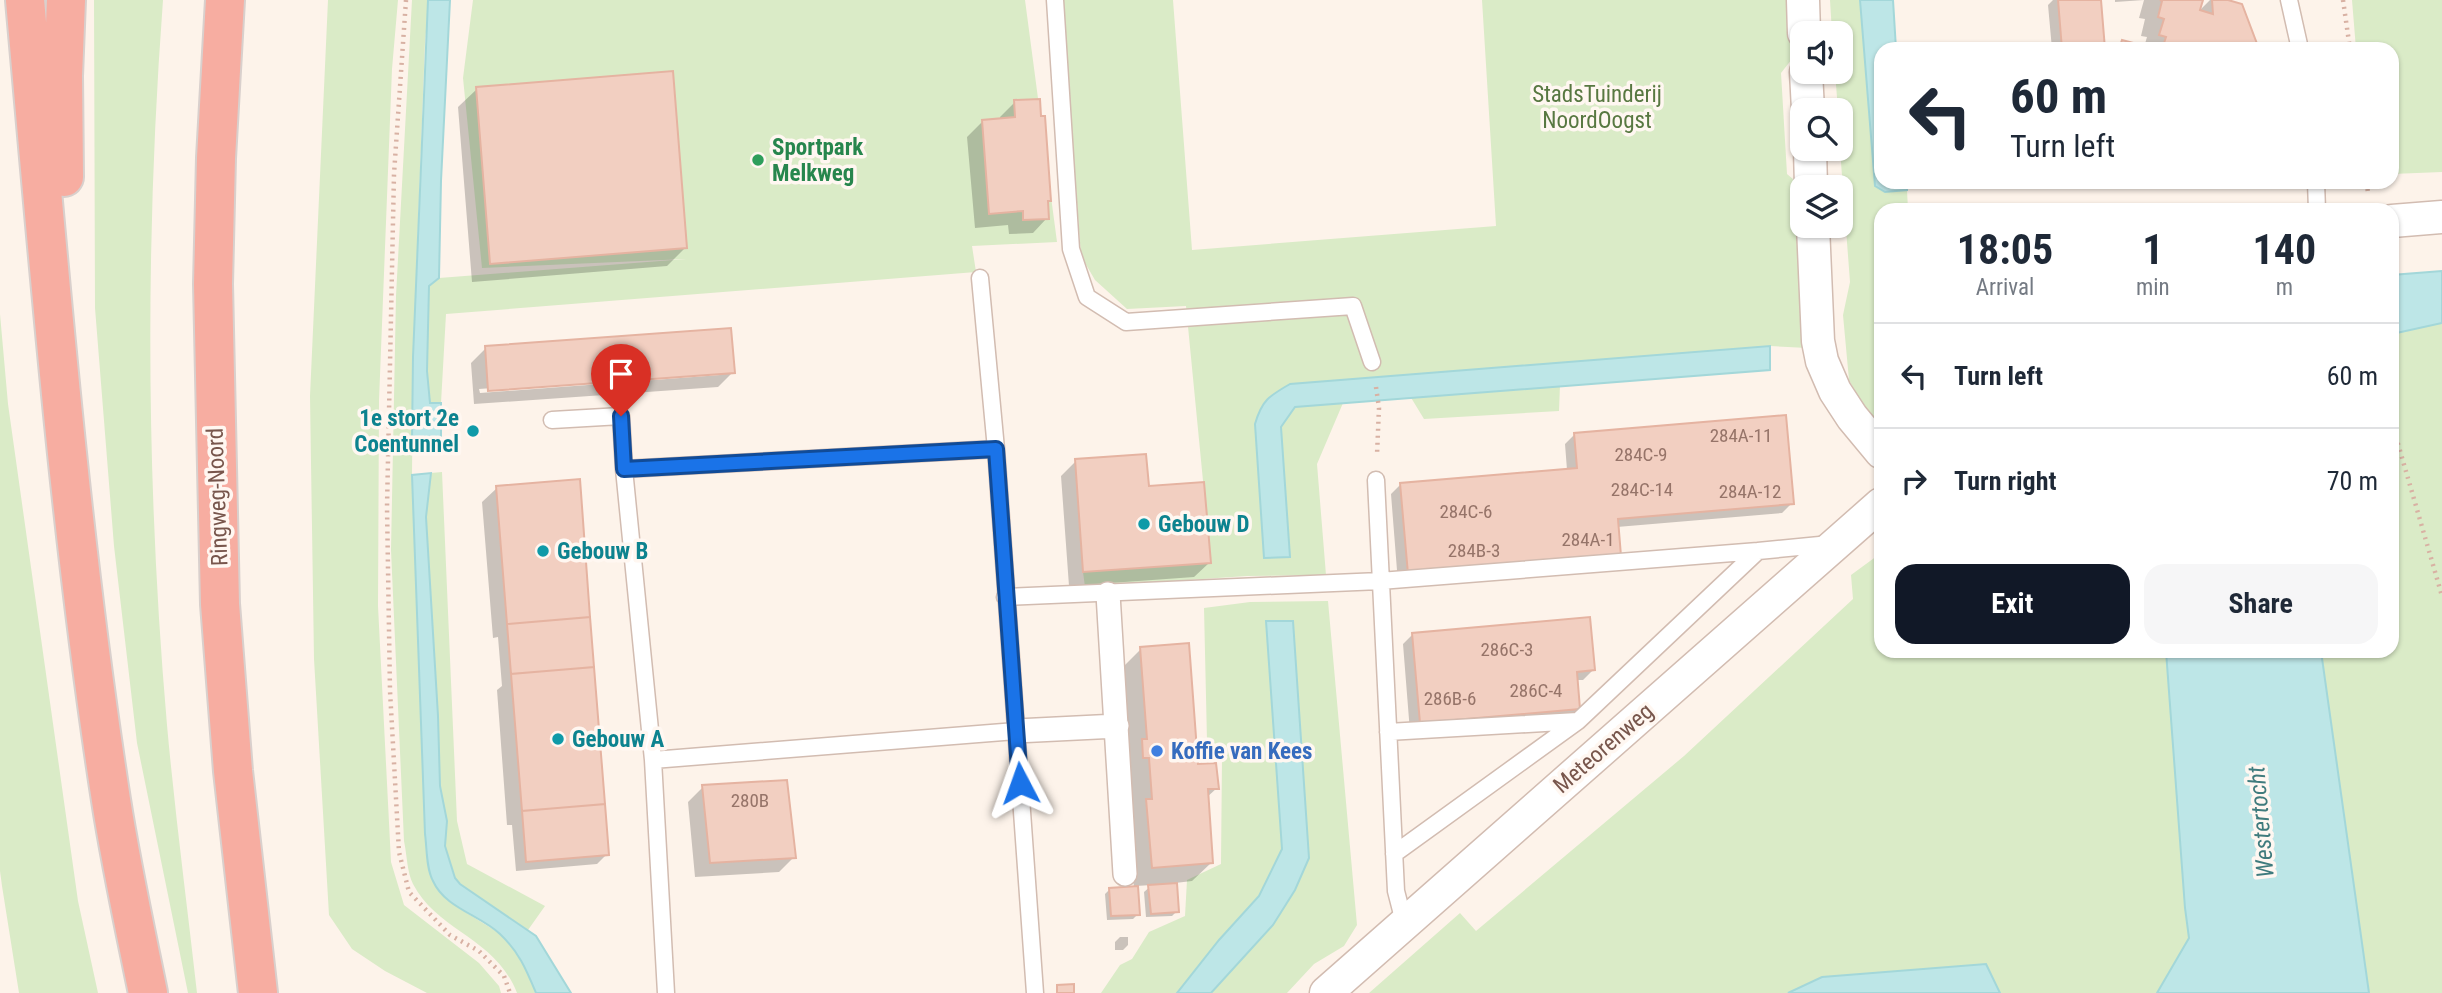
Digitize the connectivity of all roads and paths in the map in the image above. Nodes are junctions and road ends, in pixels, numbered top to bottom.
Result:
1 (25, 0) edge
2 (66, 0) edge
3 (225, 0) edge
4 (406, 0) edge
5 (1055, 0) edge
6 (1803, 0) edge
7 (2289, 0) edge
8 (2343, 0) edge
9 (1804, 21) edge
10 (2298, 42) edge
11 (2349, 42) edge
12 (2442, 217) edge
13 (2399, 220) edge
14 (1814, 238) edge
15 (979, 278) dead end
16 (1373, 362) dead end
17 (1379, 408) dead end
18 (552, 420) dead end
19 (1874, 444) edge
20 (2399, 447) edge
21 (996, 449) junction
22 (624, 469) junction
23 (69, 476) junction
24 (1376, 480) joint
25 (1874, 509) edge
26 (1835, 544) junction
27 (1758, 551) junction
28 (1380, 581) junction
29 (1108, 594) junction
30 (1005, 597) junction
31 (2442, 597) edge
32 (1578, 721) junction
33 (1117, 726) junction
34 (1016, 731) junction
35 (1388, 732) junction
36 (653, 760) junction
37 (1394, 854) junction
38 (1125, 874) dead end
39 (1404, 922) junction
40 (148, 993) edge
41 (258, 993) edge
42 (510, 993) edge
43 (666, 993) edge
44 (1035, 993) edge
45 (1326, 993) edge

1 - 23 highway
2 - 23 highway
3 - 41 highway, Ringweg-Noord
4 - 42 path
5 - 16 lane
6 - 9 street
7 - 10 lane
8 - 11 path
12 - 13 street
14 - 19 street
15 - 21 lane
17 - 24 path
18 - 22 lane
20 - 31 path
21 - 22 lane
21 - 30 lane
22 - 36 lane
23 - 40 highway
24 - 28 lane
25 - 26 street, Meteorenweg
26 - 27 lane
26 - 39 street, Meteorenweg
27 - 28 lane
27 - 32 lane
28 - 29 lane
28 - 35 lane
29 - 30 lane
29 - 33 street
30 - 34 lane
32 - 35 lane
32 - 37 lane
33 - 34 street
33 - 38 street
34 - 36 lane
34 - 44 lane
35 - 37 lane
36 - 43 lane
37 - 39 lane
39 - 45 street, Meteorenweg

